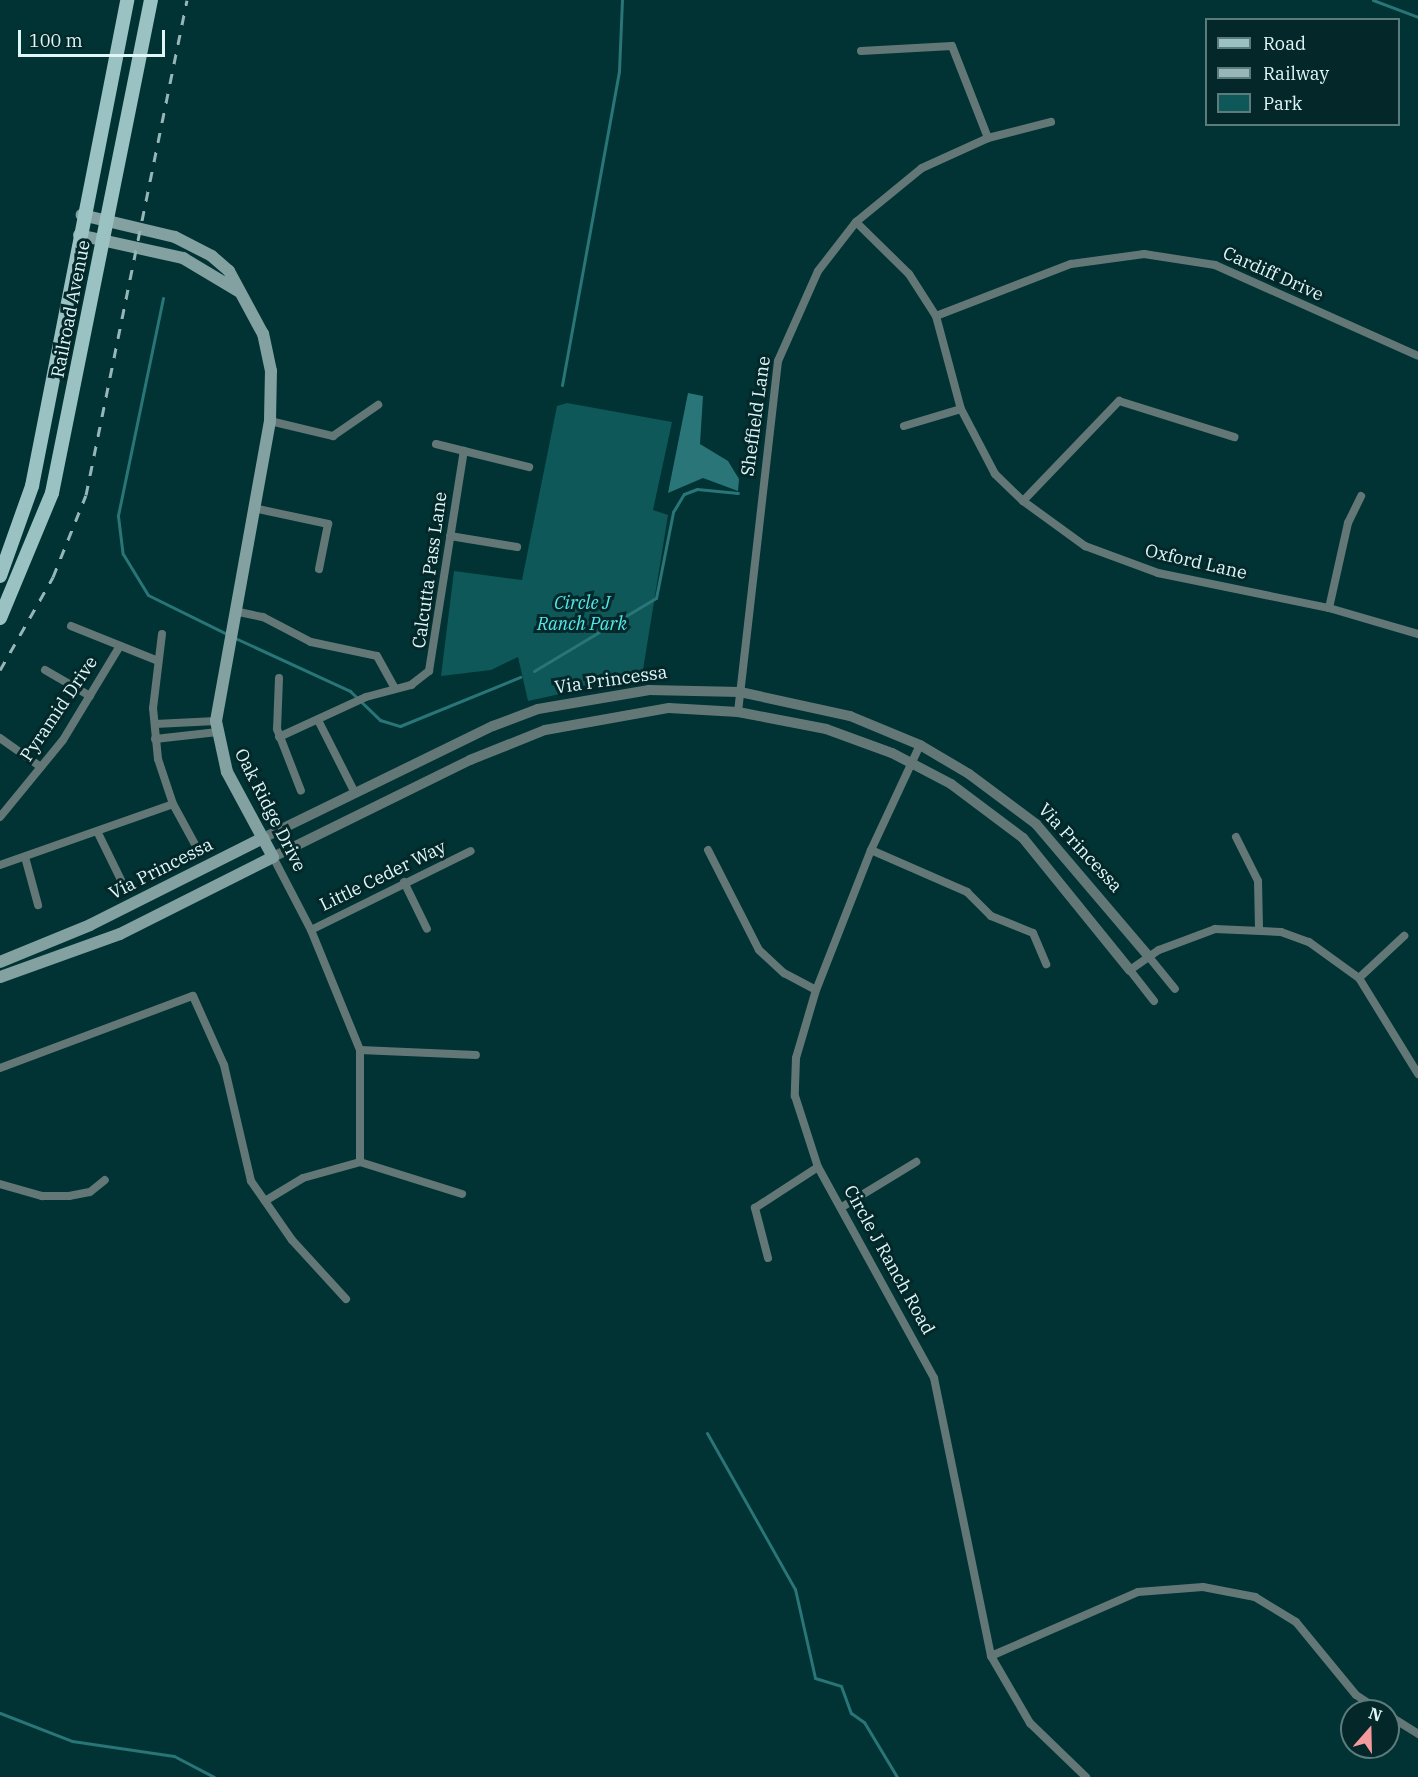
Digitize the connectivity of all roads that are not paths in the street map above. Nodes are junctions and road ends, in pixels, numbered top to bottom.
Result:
1 (127, 0) edge
2 (152, 0) edge
3 (861, 51) dead end
4 (1051, 122) dead end
5 (988, 138) junction
6 (82, 215) junction
7 (107, 221) junction
8 (856, 222) junction
9 (79, 235) junction
10 (103, 239) junction
11 (238, 291) junction
12 (936, 316) junction
13 (1418, 356) edge
14 (378, 405) dead end
15 (961, 409) junction
16 (270, 421) junction
17 (904, 426) dead end
18 (1234, 437) dead end
19 (436, 444) dead end
20 (464, 451) junction
21 (529, 467) dead end
22 (1361, 496) dead end
23 (1023, 501) junction
24 (253, 508) junction
25 (450, 536) junction
26 (517, 547) dead end
27 (319, 569) dead end
28 (0, 576) edge
29 (1329, 608) junction
30 (234, 611) junction
31 (0, 618) edge
32 (70, 626) dead end
33 (162, 634) dead end
34 (1418, 634) edge
35 (120, 646) junction
36 (156, 660) junction
37 (45, 670) dead end
38 (279, 678) dead end
39 (395, 688) junction
40 (740, 692) junction
41 (90, 696) junction
42 (738, 712) junction
43 (319, 722) junction
44 (155, 724) junction
45 (217, 726) junction
46 (279, 737) junction
47 (0, 738) edge
48 (155, 739) junction
49 (920, 745) junction
50 (912, 763) junction
51 (41, 767) junction
52 (301, 791) dead end
53 (355, 793) junction
54 (173, 804) junction
55 (0, 816) edge
56 (98, 833) junction
57 (1236, 837) dead end
58 (263, 838) junction
59 (197, 848) dead end
60 (708, 850) dead end
61 (871, 850) junction
62 (471, 851) dead end
63 (25, 857) junction
64 (273, 857) junction
65 (0, 865) edge
66 (121, 880) dead end
67 (404, 882) junction
68 (38, 905) dead end
69 (1259, 928) junction
70 (427, 929) dead end
71 (311, 930) junction
72 (1404, 936) dead end
73 (1149, 957) junction
74 (0, 962) edge
75 (1046, 964) dead end
76 (1130, 970) junction
77 (0, 977) edge
78 (1359, 978) junction
79 (1175, 988) dead end
80 (816, 990) junction
81 (1154, 1001) dead end
82 (360, 1050) junction
83 (476, 1055) dead end
84 (0, 1068) edge
85 (1418, 1074) edge
86 (360, 1162) junction
87 (916, 1162) dead end
88 (818, 1167) junction
89 (105, 1180) dead end
90 (0, 1184) edge
91 (462, 1194) dead end
92 (265, 1201) junction
93 (842, 1207) junction
94 (768, 1258) dead end
95 (346, 1299) dead end
96 (991, 1656) junction
97 (1362, 1699) edge
98 (1400, 1723) edge
99 (1418, 1734) edge
100 (1086, 1777) edge

1 - 6 main road, Railroad Avenue
2 - 7 main road, Railroad Avenue
3 - 5 street
4 - 5 street, Sheffield Lane
5 - 8 street, Sheffield Lane
6 - 7 main road, Oak Ridge Drive
6 - 9 main road, Railroad Avenue
7 - 10 main road, Railroad Avenue
7 - 11 main road, Oak Ridge Drive
8 - 12 street, Oxford Lane
8 - 40 street, Sheffield Lane
9 - 10 main road
9 - 28 main road, Railroad Avenue
10 - 11 main road
10 - 31 main road, Railroad Avenue
11 - 16 main road, Oak Ridge Drive
12 - 13 street, Cardiff Drive
12 - 15 street, Oxford Lane
14 - 16 street
15 - 17 street
15 - 23 street, Oxford Lane
16 - 24 main road, Oak Ridge Drive
18 - 23 street
19 - 20 street
20 - 21 street
20 - 25 street, Calcutta Pass Lane
22 - 29 street
23 - 29 street, Oxford Lane
24 - 27 street
24 - 30 main road, Oak Ridge Drive
25 - 26 street
25 - 39 street, Calcutta Pass Lane
29 - 34 street, Oxford Lane
30 - 39 street
30 - 45 main road, Oak Ridge Drive
32 - 35 street
33 - 36 street
35 - 36 street
35 - 41 street, Pyramid Drive
36 - 44 street
37 - 41 street
38 - 46 street
39 - 43 street, Calcutta Pass Lane
40 - 42 street, Sheffield Lane
40 - 49 street, Via Princessa
40 - 53 street, Via Princessa
41 - 51 street, Pyramid Drive
42 - 50 street, Via Princessa
42 - 64 street, Via Princessa
43 - 46 street, Calcutta Pass Lane
43 - 53 street
44 - 45 street
44 - 48 street
45 - 48 street
45 - 58 main road, Oak Ridge Drive
46 - 52 street
47 - 51 street
48 - 54 street
49 - 50 street, Circle J Ranch Road
49 - 73 street, Via Princessa
50 - 61 street, Circle J Ranch Road
50 - 76 street, Via Princessa
51 - 55 street, Pyramid Drive
53 - 58 street, Via Princessa
54 - 56 street
54 - 59 street
56 - 63 street
56 - 66 street
57 - 69 street
58 - 64 main road, Oak Ridge Drive
58 - 74 main road, Via Princessa
60 - 80 street
61 - 75 street
61 - 80 street, Circle J Ranch Road
62 - 67 street, Little Ceder Way
63 - 65 street
63 - 68 street
64 - 71 street, Oak Ridge Drive
64 - 77 main road, Via Princessa
67 - 70 street
67 - 71 street, Little Ceder Way
69 - 73 street
69 - 78 street
71 - 82 street, Oak Ridge Drive
72 - 78 street
73 - 76 street
73 - 79 street, Via Princessa
76 - 81 street, Via Princessa
78 - 85 street
80 - 88 street, Circle J Ranch Road
82 - 83 street
82 - 86 street, Oak Ridge Drive
84 - 92 street
86 - 91 street
86 - 92 street
87 - 93 street
88 - 93 street, Circle J Ranch Road
88 - 94 street
89 - 90 street
92 - 95 street
93 - 96 street, Circle J Ranch Road
96 - 97 street
96 - 100 street, Circle J Ranch Road
98 - 99 street

